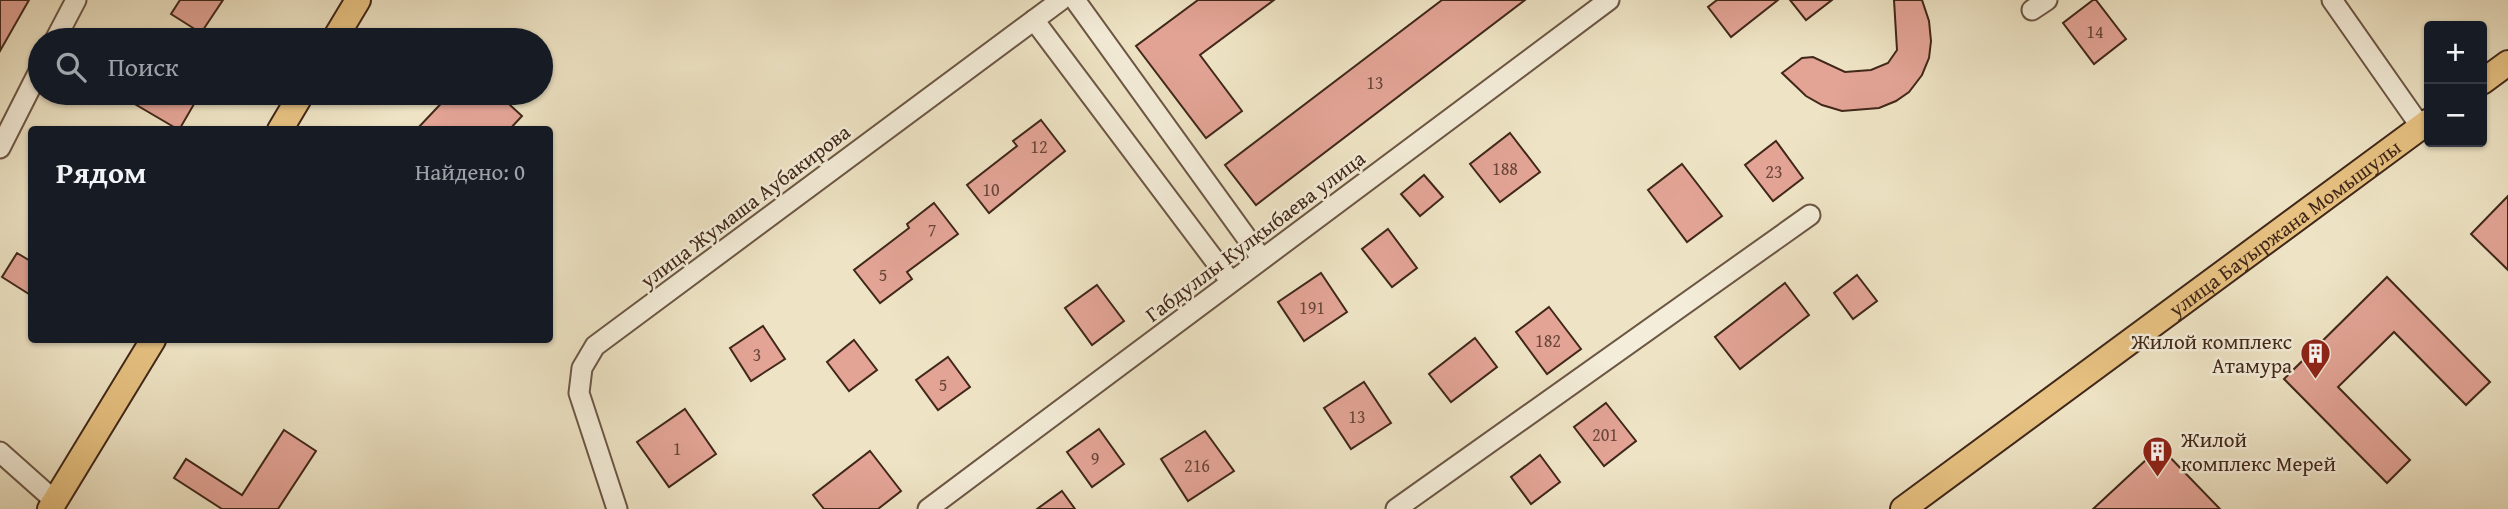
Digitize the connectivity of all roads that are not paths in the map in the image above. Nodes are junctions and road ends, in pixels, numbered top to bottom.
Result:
1 (76, 0) edge
2 (358, 0) edge
3 (1061, 0) edge
4 (1075, 0) edge
5 (1609, 0) edge
6 (2332, 0) edge
7 (1034, 20) junction
8 (61, 28) edge
9 (341, 28) edge
10 (2508, 63) edge
11 (2487, 78) edge
12 (28, 93) edge
13 (295, 105) edge
14 (2424, 123) edge
15 (2424, 125) edge
16 (282, 126) edge
17 (0, 148) edge
18 (1810, 215) dead end
19 (1262, 259) junction
20 (1231, 282) junction
21 (151, 343) edge
22 (0, 452) edge
23 (53, 505) edge
24 (617, 509) edge
25 (928, 509) edge
26 (1396, 509) edge
27 (1903, 509) edge

1 - 8 street
2 - 9 main road
3 - 7 street, улица Жумаша Аубакирова
4 - 19 street
5 - 19 street, Габдуллы Кулкыбаева улица
6 - 14 street
7 - 20 street
7 - 24 street, улица Жумаша Аубакирова
10 - 11 main road
12 - 17 street
13 - 16 main road
15 - 27 main road, улица Бауыржана Момышулы
18 - 26 street
19 - 20 street, Габдуллы Кулкыбаева улица
20 - 25 street, Габдуллы Кулкыбаева улица
21 - 23 main road
22 - 23 street

